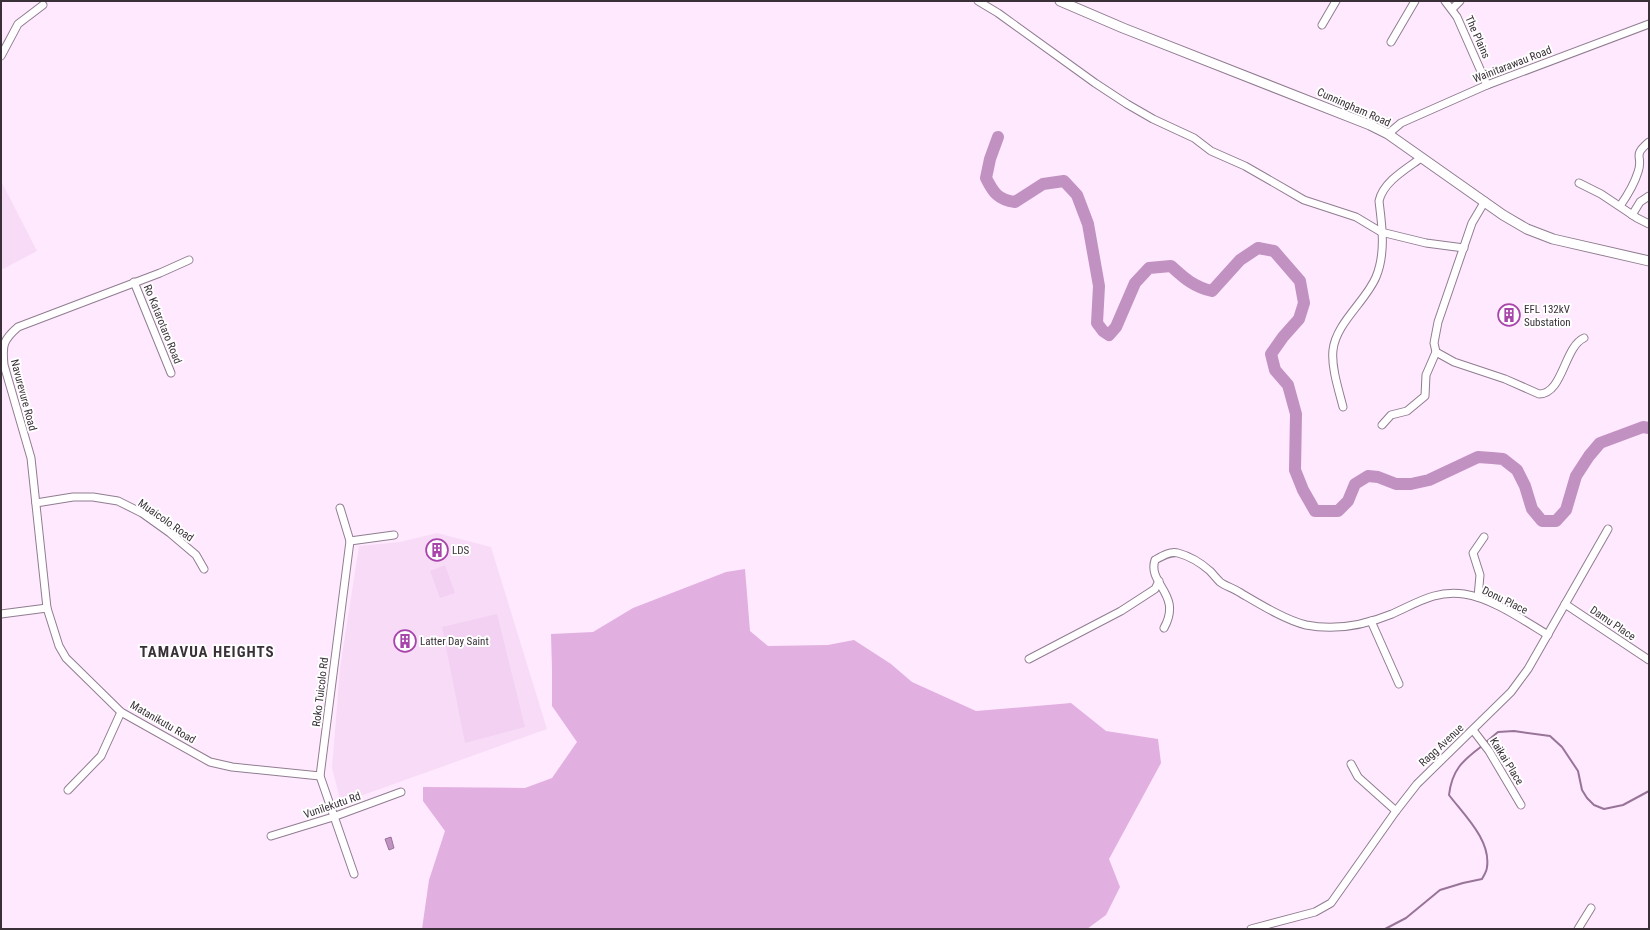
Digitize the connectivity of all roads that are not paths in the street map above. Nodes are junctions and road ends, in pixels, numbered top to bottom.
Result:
1 (978, 1) edge
2 (1060, 1) edge
3 (1336, 1) edge
4 (1415, 1) edge
5 (1445, 1) edge
6 (1460, 1) edge
7 (43, 5) dead end
8 (1452, 9) junction
9 (1649, 24) edge
10 (1322, 25) dead end
11 (1391, 42) dead end
12 (1, 56) edge
13 (1487, 85) junction
14 (1388, 134) junction
15 (1649, 142) edge
16 (1421, 158) junction
17 (1579, 183) dead end
18 (1649, 196) edge
19 (1484, 201) junction
20 (1620, 206) junction
21 (1632, 215) junction
22 (1649, 224) edge
23 (1381, 232) junction
24 (1464, 248) junction
25 (189, 260) dead end
26 (1649, 261) edge
27 (134, 282) junction
28 (1584, 338) dead end
29 (1436, 352) junction
30 (171, 373) dead end
31 (1343, 407) dead end
32 (1382, 425) dead end
33 (36, 503) junction
34 (340, 508) dead end
35 (1608, 530) dead end
36 (394, 535) dead end
37 (1484, 537) dead end
38 (350, 540) junction
39 (204, 569) dead end
40 (1159, 581) junction
41 (1478, 597) junction
42 (1565, 604) junction
43 (47, 608) junction
44 (1, 614) edge
45 (1371, 621) junction
46 (1164, 628) dead end
47 (1548, 634) junction
48 (1029, 659) dead end
49 (1649, 660) edge
50 (1399, 684) dead end
51 (122, 712) junction
52 (1473, 730) junction
53 (1350, 764) dead end
54 (320, 776) junction
55 (68, 790) dead end
56 (401, 792) dead end
57 (1521, 805) dead end
58 (1396, 811) junction
59 (333, 817) junction
60 (271, 836) dead end
61 (354, 874) dead end
62 (1592, 908) dead end
63 (1251, 929) edge
64 (1578, 929) edge

1 - 23 street
2 - 14 main road, Cunningham Road
3 - 10 street
4 - 11 street
5 - 8 street, The Plains
6 - 8 street
7 - 12 street
8 - 13 street, The Plains
9 - 13 street, Wainitarawau Road
13 - 14 street, Wainitarawau Road
14 - 16 main road, Cunningham Road
15 - 20 street
16 - 19 main road, Cunningham Road
16 - 23 street
17 - 20 street
18 - 21 street
19 - 24 street
19 - 26 main road, Cunningham Road
20 - 21 street
21 - 22 street
23 - 24 street
23 - 31 street
24 - 29 street
25 - 27 street, Navurevure Road
27 - 30 street, Ro Katarotaro Road
27 - 33 street, Navurevure Road
28 - 29 street
29 - 32 street
33 - 39 street, Muaicolo Road
33 - 43 street, Navurevure Road
34 - 38 street, Roko Tuicolo Rd
35 - 42 street, Ragg Avenue
36 - 38 street
37 - 41 street
38 - 54 street, Roko Tuicolo Rd
40 - 45 street, Donu Place
40 - 46 street
40 - 48 street
41 - 45 street, Donu Place
41 - 47 street, Donu Place
42 - 47 street, Ragg Avenue
42 - 49 street, Damu Place
43 - 44 street
43 - 51 street, Matanikutu Road
45 - 50 street
47 - 52 street, Ragg Avenue
51 - 54 street, Matanikutu Road
51 - 55 street
52 - 57 street, Kaikai Place
52 - 58 street, Ragg Avenue
53 - 58 street
54 - 59 street, Roko Tuicolo Rd
56 - 59 street, Vunilekutu Rd
58 - 63 street, Ragg Avenue
59 - 60 street, Vunilekutu Rd
59 - 61 street, Roko Tuicolo Rd
62 - 64 street

